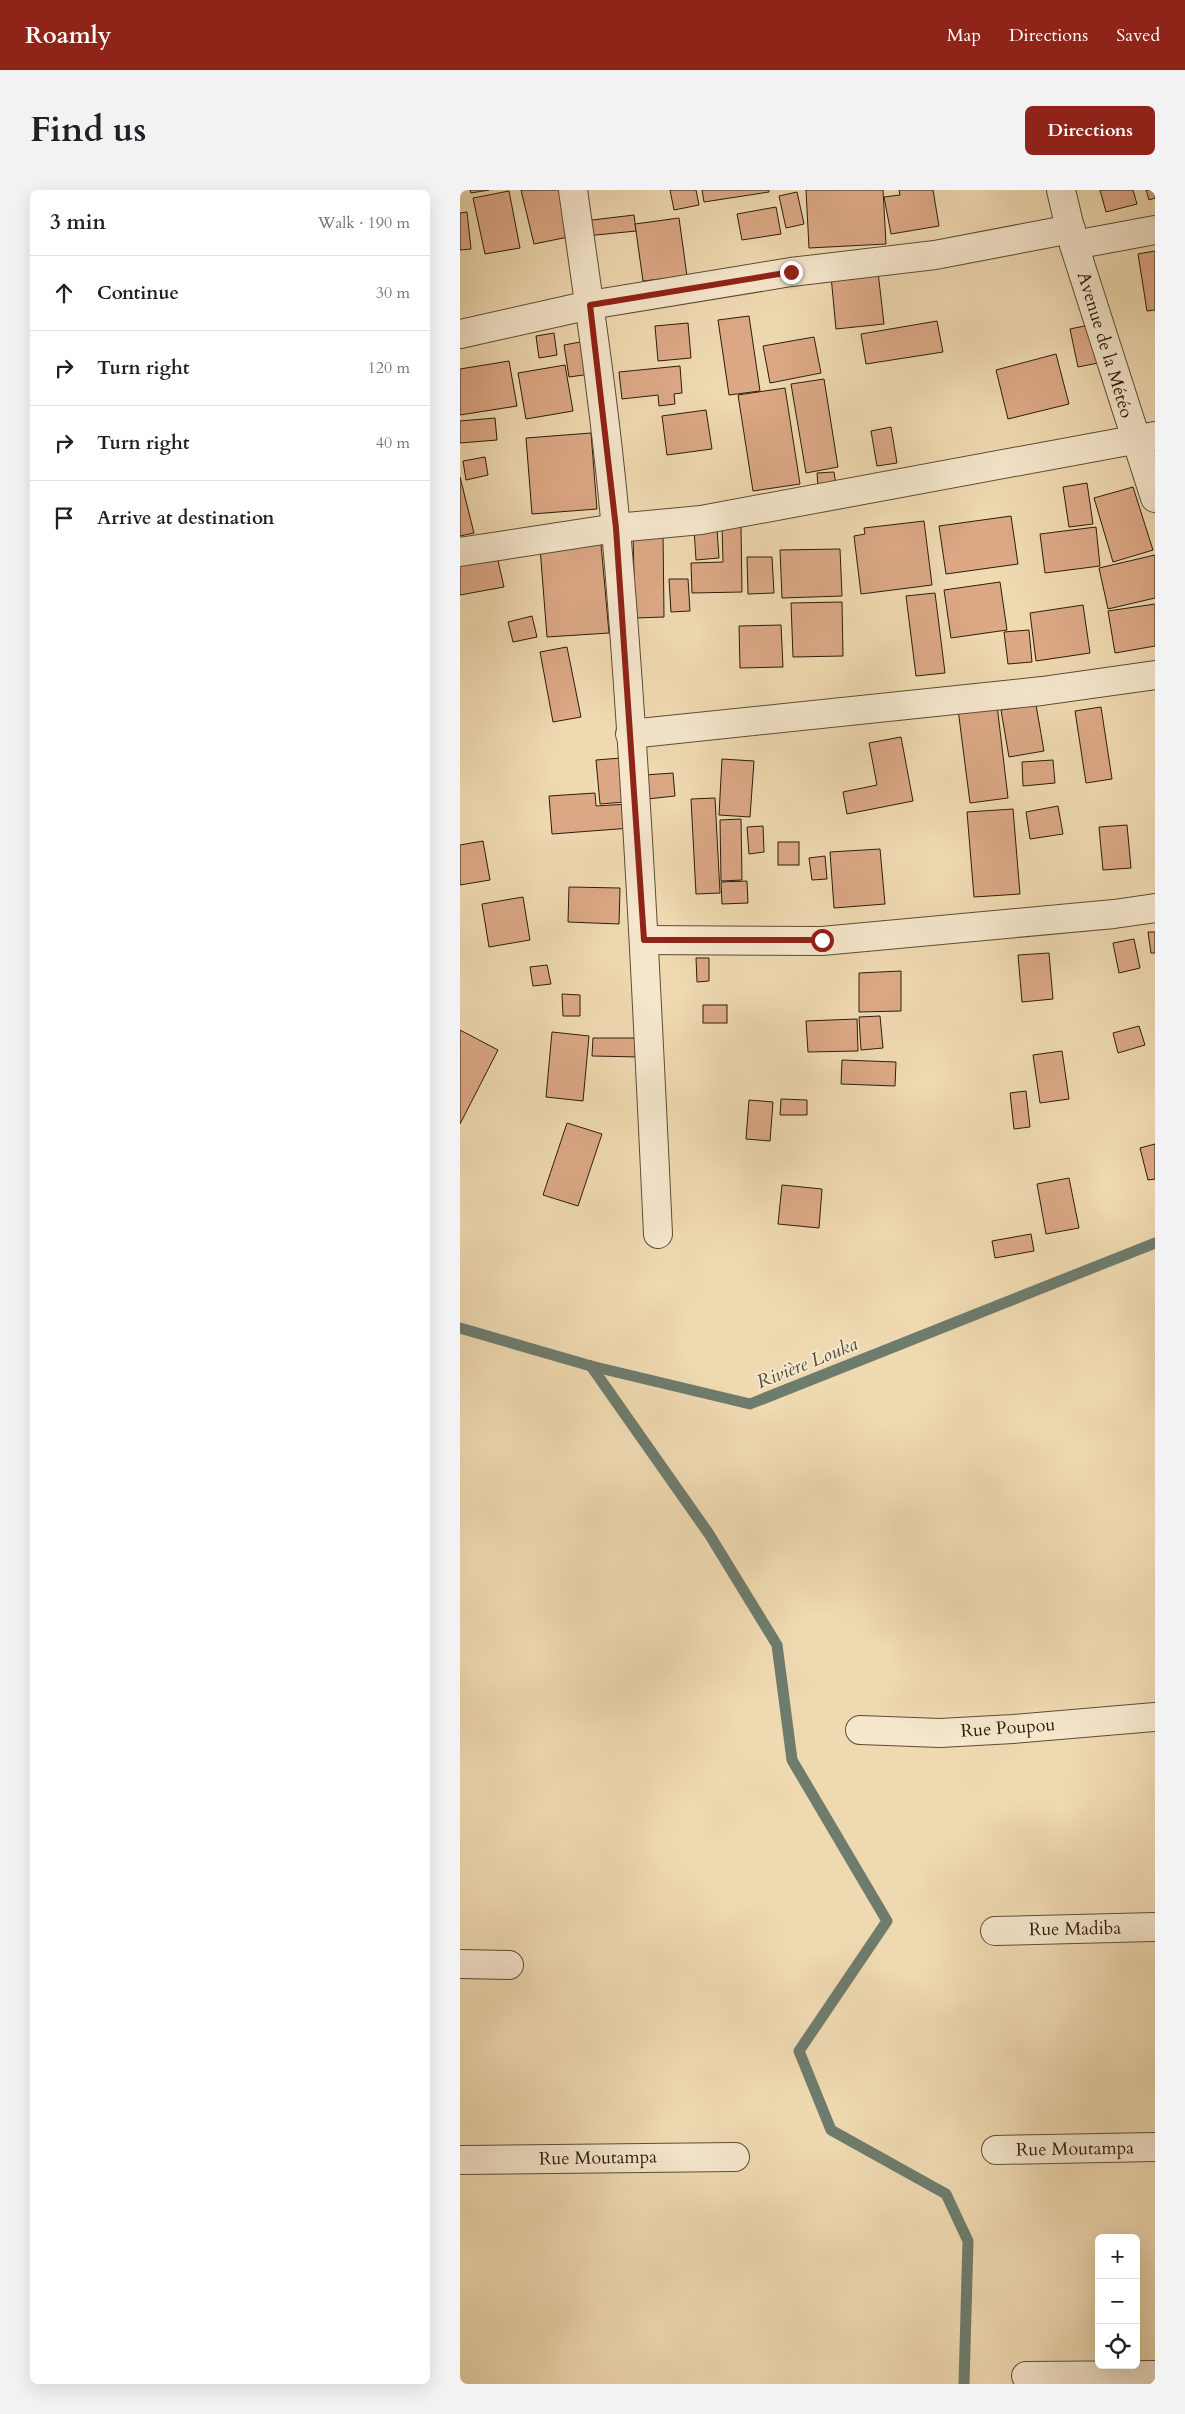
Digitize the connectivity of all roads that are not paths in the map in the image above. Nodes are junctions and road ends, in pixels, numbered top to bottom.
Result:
1 (573, 190) edge
2 (1061, 190) edge
3 (1155, 230) edge
4 (1072, 237) junction
5 (590, 305) junction
6 (460, 334) edge
7 (1145, 438) edge
8 (1155, 498) edge
9 (616, 528) junction
10 (460, 552) edge
11 (1155, 675) edge
12 (630, 734) junction
13 (1155, 908) edge
14 (644, 940) junction
15 (658, 1234) dead end
16 (1155, 1717) edge
17 (860, 1730) dead end
18 (1155, 1927) edge
19 (995, 1931) dead end
20 (460, 1964) edge
21 (509, 1965) dead end
22 (1155, 2147) edge
23 (996, 2150) dead end
24 (735, 2157) dead end
25 (460, 2160) edge
26 (1155, 2374) edge
27 (1026, 2376) dead end

1 - 5 street
2 - 4 street, Avenue de la Météo
3 - 4 street
4 - 5 street
4 - 7 street, Avenue de la Météo
5 - 6 street
5 - 9 street
7 - 8 street, Avenue de la Météo
7 - 9 street
9 - 10 street
9 - 12 street
11 - 12 street
12 - 14 street
13 - 14 street
14 - 15 street
16 - 17 street, Rue Poupou
18 - 19 street, Rue Madiba
20 - 21 street
22 - 23 street, Rue Moutampa
24 - 25 street, Rue Moutampa
26 - 27 street

